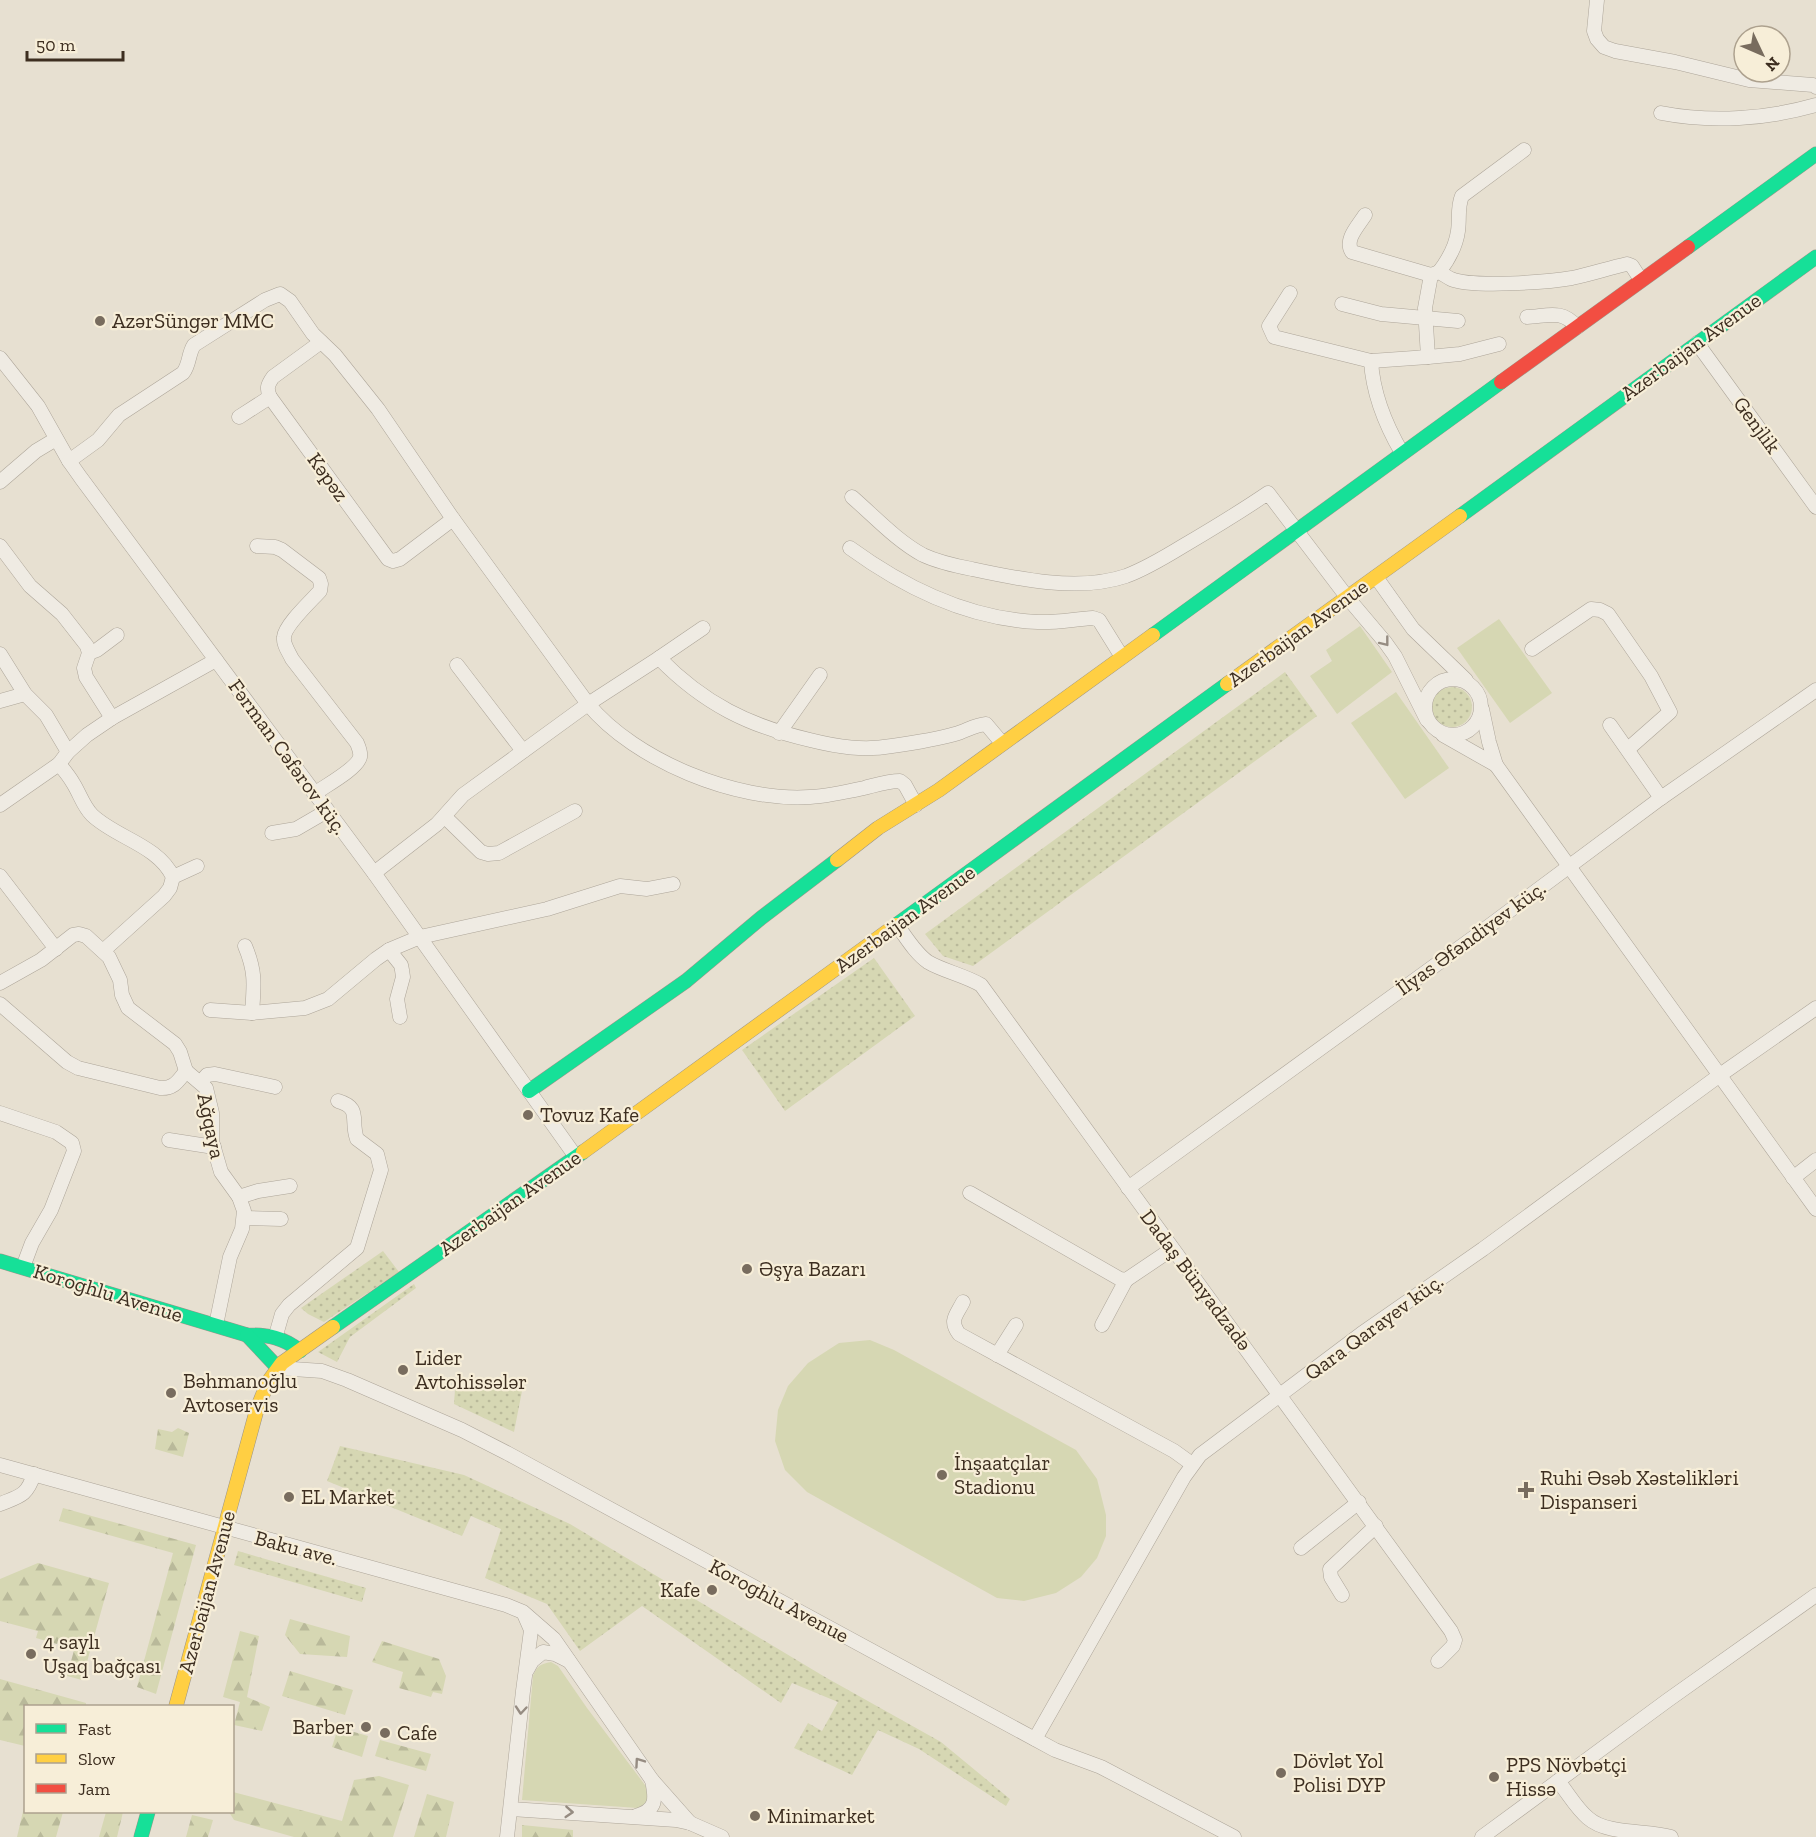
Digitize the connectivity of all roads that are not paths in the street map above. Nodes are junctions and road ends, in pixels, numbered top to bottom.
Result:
1 (1597, 0) edge
2 (1816, 87) edge
3 (1816, 105) edge
4 (1661, 113) dead end
5 (1524, 150) dead end
6 (1816, 154) edge
7 (1365, 215) dead end
8 (1816, 257) edge
9 (1435, 273) junction
10 (1641, 280) junction
11 (1290, 293) dead end
12 (1342, 304) dead end
13 (1527, 317) dead end
14 (1426, 319) junction
15 (1458, 321) dead end
16 (1577, 327) junction
17 (321, 342) junction
18 (1697, 343) junction
19 (1499, 344) dead end
20 (0, 357) edge
21 (1428, 357) junction
22 (1371, 361) junction
23 (270, 397) junction
24 (239, 417) dead end
25 (56, 439) junction
26 (1402, 453) junction
27 (69, 462) junction
28 (0, 482) edge
29 (852, 497) dead end
30 (1816, 507) edge
31 (453, 519) junction
32 (1298, 531) junction
33 (0, 546) edge
34 (257, 546) dead end
35 (850, 548) dead end
36 (1376, 577) junction
37 (1347, 597) junction
38 (703, 628) dead end
39 (117, 635) dead end
40 (1532, 649) dead end
41 (89, 653) junction
42 (0, 654) edge
43 (1122, 657) junction
44 (659, 658) junction
45 (216, 660) junction
46 (458, 665) dead end
47 (819, 675) dead end
48 (1472, 686) junction
49 (1816, 690) edge
50 (25, 694) junction
51 (0, 702) edge
52 (1481, 703) junction
53 (588, 704) junction
54 (112, 718) junction
55 (1610, 724) dead end
56 (1432, 725) junction
57 (779, 733) junction
58 (1002, 743) junction
59 (1628, 749) junction
60 (68, 752) junction
61 (523, 752) junction
62 (59, 764) junction
63 (1497, 765) junction
64 (315, 794) junction
65 (1661, 798) junction
66 (0, 805) edge
67 (916, 806) junction
68 (327, 811) junction
69 (575, 812) dead end
70 (445, 817) junction
71 (272, 833) dead end
72 (197, 866) dead end
73 (1570, 866) junction
74 (374, 873) junction
75 (0, 876) edge
76 (173, 877) junction
77 (674, 884) dead end
78 (897, 925) junction
79 (420, 938) junction
80 (245, 946) dead end
81 (56, 949) junction
82 (103, 951) junction
83 (389, 951) junction
84 (0, 983) edge
85 (0, 1004) edge
86 (1816, 1008) edge
87 (210, 1010) dead end
88 (252, 1013) junction
89 (400, 1017) dead end
90 (186, 1071) junction
91 (1719, 1075) junction
92 (201, 1082) junction
93 (275, 1087) dead end
94 (529, 1091) junction
95 (338, 1101) dead end
96 (0, 1113) edge
97 (169, 1140) dead end
98 (214, 1147) junction
99 (576, 1157) junction
100 (1816, 1160) edge
101 (1794, 1178) junction
102 (290, 1186) dead end
103 (1128, 1188) junction
104 (970, 1193) dead end
105 (239, 1197) junction
106 (1816, 1209) edge
107 (244, 1218) junction
108 (281, 1219) dead end
109 (1172, 1249) junction
110 (0, 1261) edge
111 (23, 1267) junction
112 (1126, 1280) junction
113 (963, 1302) dead end
114 (216, 1325) junction
115 (1016, 1325) dead end
116 (1102, 1326) dead end
117 (247, 1335) junction
118 (276, 1335) junction
119 (300, 1351) junction
120 (998, 1355) junction
121 (278, 1368) junction
122 (322, 1371) junction
123 (1281, 1395) junction
124 (1192, 1464) junction
125 (0, 1465) edge
126 (34, 1474) junction
127 (1359, 1502) junction
128 (0, 1504) edge
129 (1376, 1526) junction
130 (224, 1528) junction
131 (1301, 1548) dead end
132 (1342, 1595) dead end
133 (1816, 1595) edge
134 (523, 1612) junction
135 (1438, 1661) dead end
136 (571, 1662) junction
137 (525, 1674) junction
138 (177, 1705) edge
139 (1035, 1739) junction
140 (652, 1780) junction
141 (1558, 1781) junction
142 (511, 1809) junction
143 (148, 1813) edge
144 (634, 1816) junction
145 (690, 1823) junction
146 (141, 1837) edge
147 (507, 1837) edge
148 (722, 1837) edge
149 (1234, 1837) edge
150 (1482, 1837) edge
151 (1671, 1837) edge

1 - 2 street
3 - 4 street
5 - 9 street
6 - 10 street
7 - 9 street
8 - 18 street, Azerbaijan Avenue
9 - 10 street
9 - 14 street
10 - 16 street
11 - 22 street
12 - 14 street
13 - 16 street
14 - 15 street
14 - 21 street
16 - 26 street
17 - 23 street
17 - 27 street
17 - 31 street
18 - 30 street, Genjlik
18 - 36 street, Azerbaijan Avenue
19 - 21 street
20 - 25 street, Fərman Cəfərov küç.
21 - 22 street
22 - 26 street
23 - 24 street
23 - 31 street, Kəpəz
25 - 27 street, Fərman Cəfərov küç.
25 - 28 street
26 - 32 street
27 - 45 street, Fərman Cəfərov küç.
29 - 32 street
31 - 53 street
32 - 37 street
32 - 43 street
33 - 41 street
34 - 64 street
35 - 43 street
36 - 37 street, Azerbaijan Avenue
36 - 48 street
37 -> 56 street
37 - 78 street, Azerbaijan Avenue
38 - 44 street
39 - 41 street
40 - 59 street
41 - 54 street
42 - 50 street
43 - 58 street
44 - 53 street
44 - 57 street
45 - 54 street
45 - 64 street, Fərman Cəfərov küç.
46 - 61 street
47 - 57 street
48 - 52 street
48 - 56 street
49 - 65 street, İlyas Əfəndiyev küç.
50 - 51 street
50 - 60 street
52 - 56 street
52 - 63 street
53 - 61 street
53 - 67 street
54 - 60 street
55 - 59 street
56 - 63 street
57 - 58 street
58 - 67 street
59 - 65 street
60 - 62 street
61 - 70 street
62 - 66 street
62 - 76 street
63 - 73 street
64 - 68 street, Fərman Cəfərov küç.
65 - 73 street, İlyas Əfəndiyev küç.
67 - 94 street
68 - 71 street
68 - 74 street, Fərman Cəfərov küç.
69 - 70 street
70 - 74 street
72 - 76 street
73 - 91 street
73 - 103 street, İlyas Əfəndiyev küç.
74 - 79 street, Fərman Cəfərov küç.
75 - 81 street
76 - 82 street
77 - 79 street
78 - 99 street, Azerbaijan Avenue
78 - 103 street, Dadaş Bünyadzadə
79 - 83 street
79 - 94 street, Fərman Cəfərov küç.
80 - 88 street
81 - 82 street
81 - 84 street
82 - 90 street
83 - 88 street
83 - 89 street
85 - 90 street, Ağqaya
86 - 91 street, Qara Qarayev küç.
87 - 88 street
90 - 92 street, Ağqaya
91 - 101 street
91 - 123 street, Qara Qarayev küç.
92 - 93 street
92 - 98 street, Ağqaya
94 - 99 street, Fərman Cəfərov küç.
95 - 118 street
96 - 111 street
97 - 98 street
98 - 105 street, Ağqaya
99 - 119 street, Azerbaijan Avenue
100 - 101 street
101 - 106 street
102 - 105 street
103 - 109 street, Dadaş Bünyadzadə
104 - 112 street
105 - 107 street, Ağqaya
107 - 108 street
107 - 114 street
109 - 112 street
109 - 123 street, Dadaş Bünyadzadə
110 - 111 street, Koroghlu Avenue
111 - 114 street, Koroghlu Avenue
112 - 116 street
113 - 120 street
114 - 117 street, Koroghlu Avenue
115 - 120 street
117 - 118 street
117 - 121 street
118 - 119 street
119 - 121 street, Azerbaijan Avenue
119 - 122 street
120 - 124 street
121 - 122 street
121 - 130 street, Azerbaijan Avenue
122 - 139 street, Koroghlu Avenue
123 - 124 street, Qara Qarayev küç.
123 - 127 street, Dadaş Bünyadzadə
124 - 139 street, Qara Qarayev küç.
125 - 126 street, Baku ave.
126 - 128 street
126 - 130 street, Baku ave.
127 - 129 street, Dadaş Bünyadzadə
127 - 131 street
129 - 132 street
129 - 135 street, Dadaş Bünyadzadə
130 - 134 street, Baku ave.
130 - 138 street, Azerbaijan Avenue
133 - 141 street
134 - 136 street
134 - 137 street
136 - 137 street
140 -> 136 street
137 -> 142 street
139 - 149 street, Koroghlu Avenue
140 - 144 street
140 - 145 street
141 - 150 street
141 - 151 street
142 -> 144 street
142 - 147 street
143 - 146 street
144 - 145 street
145 - 148 street

